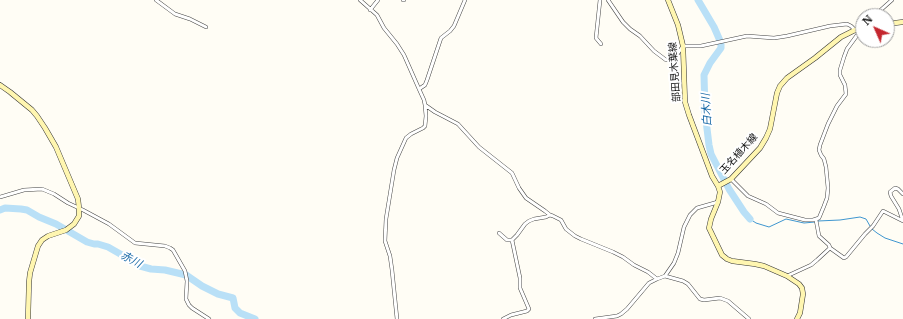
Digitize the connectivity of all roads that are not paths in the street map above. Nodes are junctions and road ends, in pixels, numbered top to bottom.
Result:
1 (156, 0) edge
2 (360, 0) edge
3 (378, 0) edge
4 (465, 0) edge
5 (600, 0) edge
6 (608, 0) edge
7 (668, 0) edge
8 (892, 0) edge
9 (883, 8) edge
10 (370, 10) junction
11 (206, 27) dead end
12 (855, 28) edge
13 (855, 31) edge
14 (855, 38) edge
15 (601, 44) dead end
16 (683, 46) junction
17 (0, 85) edge
18 (420, 89) junction
19 (424, 105) junction
20 (730, 180) junction
21 (718, 186) junction
22 (903, 194) edge
23 (0, 197) edge
24 (718, 202) junction
25 (79, 208) junction
26 (550, 215) junction
27 (816, 220) junction
28 (499, 233) dead end
29 (512, 240) junction
30 (830, 248) junction
31 (665, 276) junction
32 (787, 276) junction
33 (657, 279) junction
34 (28, 319) edge
35 (209, 319) edge
36 (398, 319) edge
37 (503, 319) edge
38 (595, 319) edge
39 (749, 319) edge
40 (797, 319) edge

1 - 11 street
2 - 10 street
3 - 10 street
4 - 18 street
5 - 15 street
6 - 16 street
7 - 16 main road, 部田見木葉線
8 - 9 street
10 - 18 street
12 - 16 street
13 - 20 main road, 玉名植木線
14 - 27 street
16 - 21 main road, 部田見木葉線
17 - 25 main road
18 - 19 street
19 - 26 street
19 - 36 street
20 - 21 main road, 玉名植木線
20 - 27 street
21 - 24 main road, 玉名植木線
22 - 30 street
23 - 25 street
24 - 31 street
24 - 32 main road, 玉名植木線
25 - 34 main road
25 - 35 street
26 - 29 street
26 - 33 street
27 - 30 street
28 - 29 street
29 - 37 street
30 - 32 street
31 - 33 street
31 - 39 street
32 - 40 main road, 玉名植木線
33 - 38 street

